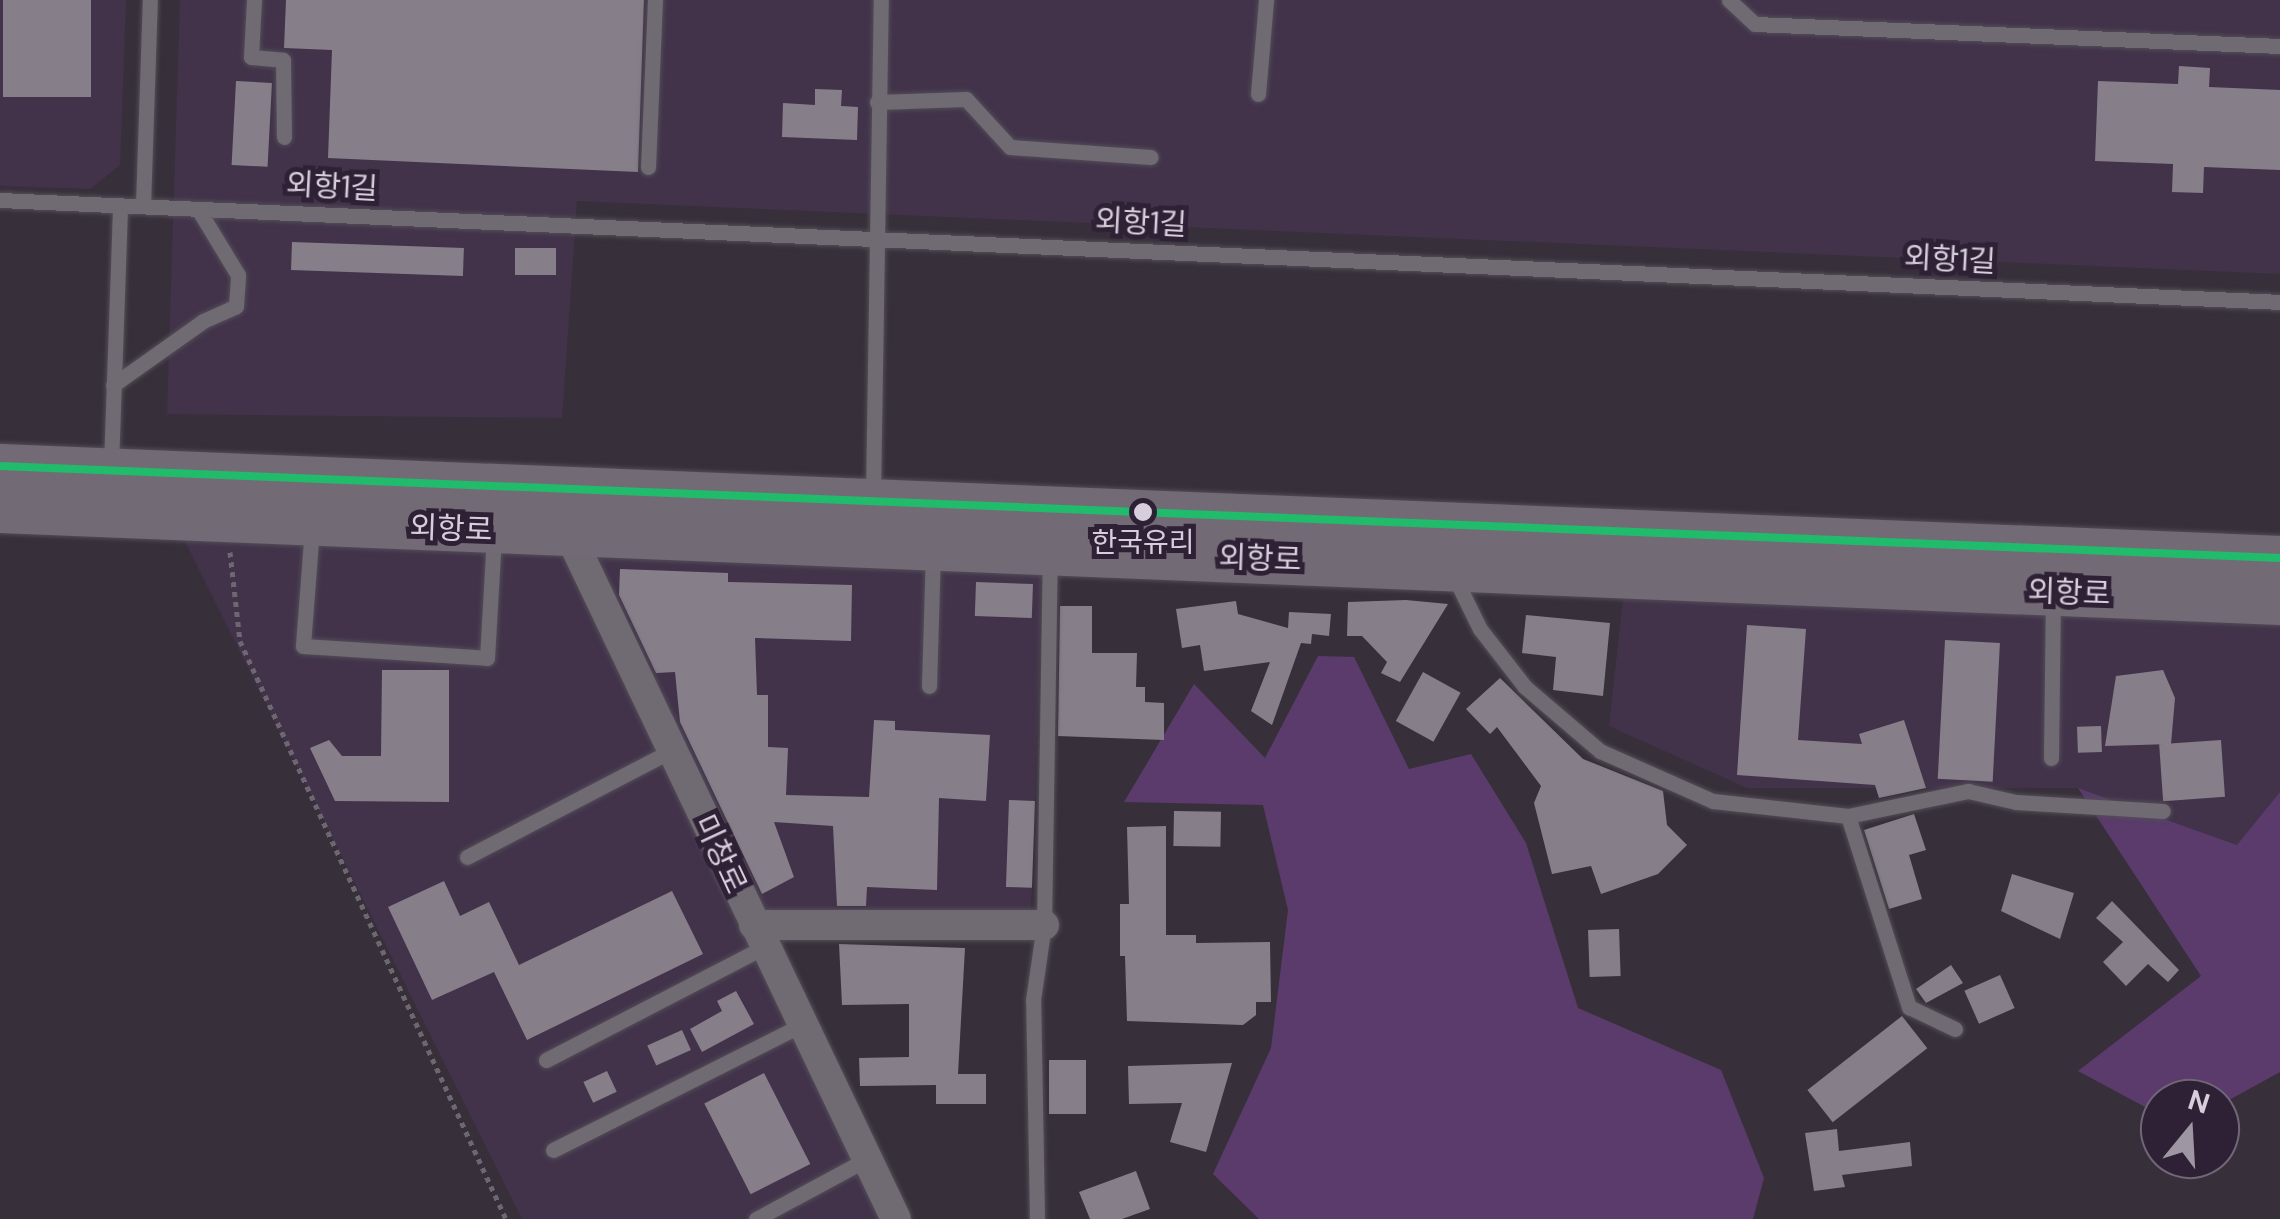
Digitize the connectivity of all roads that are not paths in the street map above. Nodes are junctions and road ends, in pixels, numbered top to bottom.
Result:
1 (150, 0) edge
2 (254, 0) edge
3 (655, 0) edge
4 (881, 0) edge
5 (1266, 0) edge
6 (1730, 0) edge
7 (2280, 46) edge
8 (1258, 94) dead end
9 (877, 102) junction
10 (284, 137) dead end
11 (1151, 157) dead end
12 (648, 167) dead end
13 (0, 200) edge
14 (120, 205) junction
15 (144, 206) junction
16 (198, 209) junction
17 (876, 239) junction
18 (2280, 302) edge
19 (114, 385) junction
20 (0, 466) edge
21 (110, 470) junction
22 (548, 487) junction
23 (873, 500) junction
24 (0, 510) edge
25 (312, 523) junction
26 (494, 530) junction
27 (568, 534) junction
28 (933, 546) junction
29 (1050, 550) junction
30 (2280, 558) edge
31 (1450, 568) junction
32 (2052, 593) junction
33 (2280, 602) edge
34 (929, 686) dead end
35 (671, 751) junction
36 (2051, 758) dead end
37 (2163, 810) dead end
38 (1848, 816) junction
39 (467, 858) dead end
40 (1044, 925) junction
41 (759, 936) junction
42 (802, 1025) junction
43 (1955, 1030) dead end
44 (546, 1060) dead end
45 (552, 1150) dead end
46 (867, 1158) junction
47 (756, 1219) edge
48 (896, 1219) edge
49 (1037, 1219) edge

1 - 15 lane
2 - 10 lane
3 - 12 lane
4 - 9 lane
5 - 8 lane
6 - 7 lane
9 - 11 lane
9 - 17 lane
13 - 14 lane, 외항1길
14 - 15 lane, 외항1길
14 - 19 lane
15 - 16 lane, 외항1길
16 - 17 lane, 외항1길
16 - 19 lane
17 - 18 lane, 외항1길
17 - 23 lane
19 - 21 lane
20 - 21 main road, 외항로
21 - 22 main road, 외항로
22 - 23 main road, 외항로
22 - 27 street, 미창로
23 - 30 main road, 외항로
24 - 25 main road, 외항로
25 - 26 main road, 외항로
25 - 26 lane
26 - 27 main road, 외항로
27 - 28 main road, 외항로
27 - 35 street, 미창로
28 - 29 main road, 외항로
28 - 34 lane
29 - 31 main road, 외항로
29 - 40 lane
31 - 32 main road, 외항로
31 - 38 lane
32 - 33 main road, 외항로
32 - 36 lane
35 - 39 lane
35 - 41 street, 미창로
37 - 38 lane
38 - 43 lane
40 - 41 street
40 - 49 lane
41 - 42 street, 미창로
41 - 44 lane
42 - 45 lane
42 - 46 street, 미창로
46 - 47 lane
46 - 48 street, 미창로

